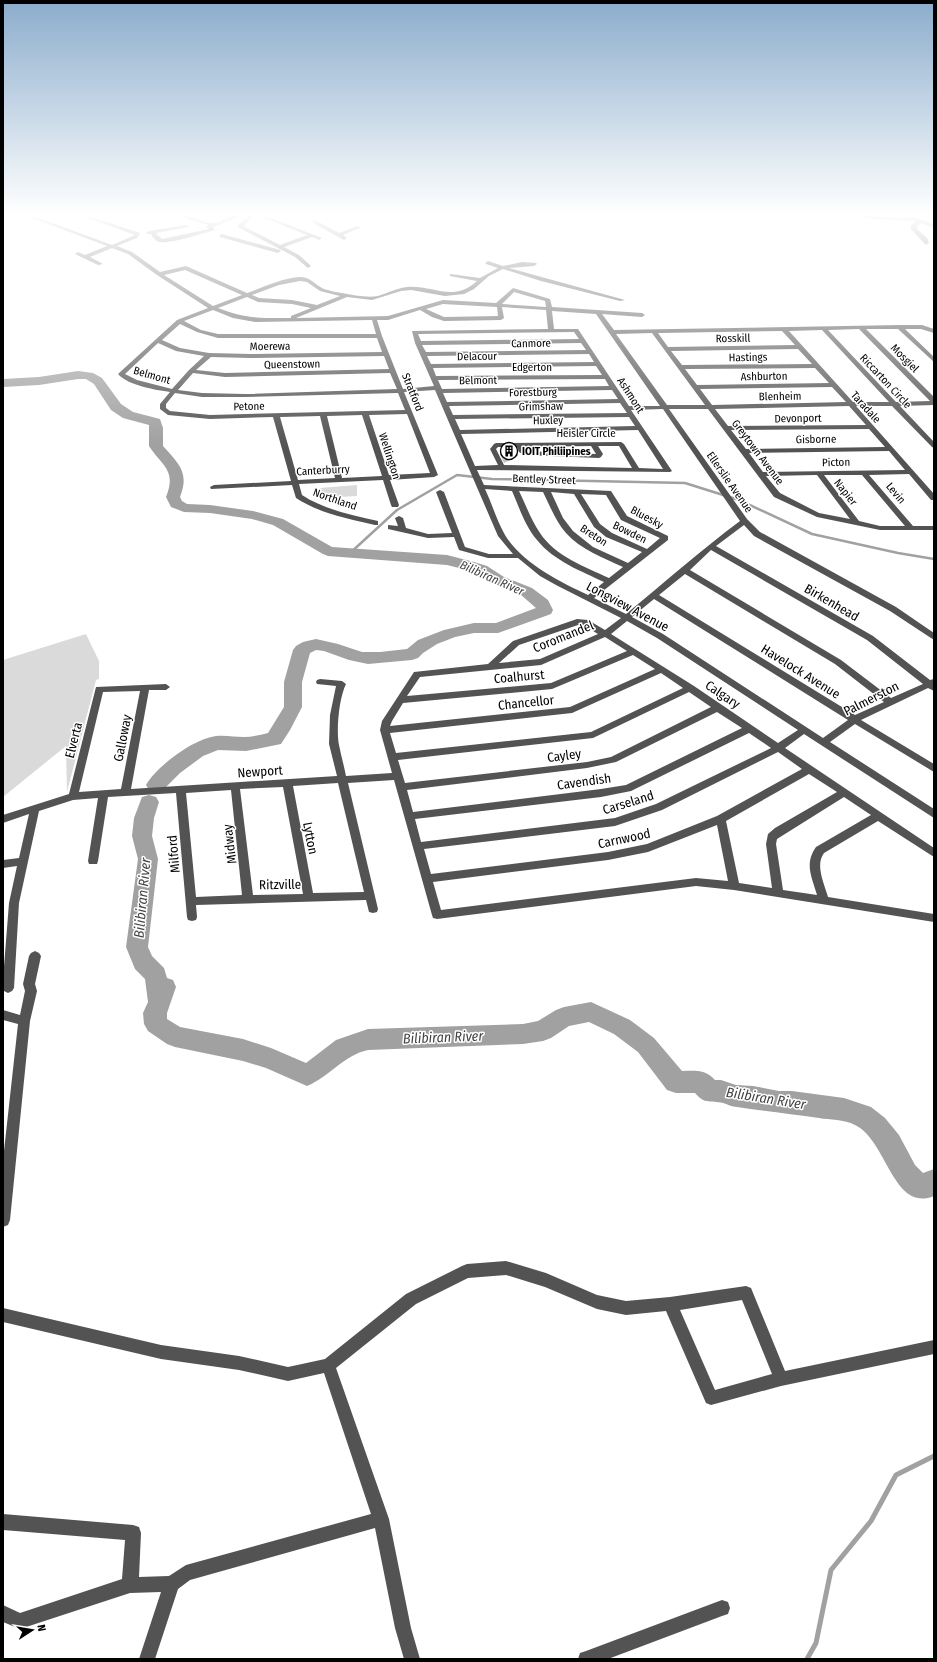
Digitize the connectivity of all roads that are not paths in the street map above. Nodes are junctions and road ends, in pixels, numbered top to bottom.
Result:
1 (185, 291) edge
2 (234, 291) edge
3 (260, 291) edge
4 (324, 291) edge
5 (400, 291) edge
6 (422, 291) edge
7 (468, 291) edge
8 (512, 291) edge
9 (515, 291) edge
10 (585, 291) edge
11 (435, 293) junction
12 (347, 295) junction
13 (246, 296) junction
14 (622, 300) dead end
15 (443, 302) junction
16 (463, 303) junction
17 (500, 306) junction
18 (317, 307) junction
19 (212, 308) junction
20 (422, 309) junction
21 (549, 309) junction
22 (598, 312) junction
23 (642, 316) dead end
24 (374, 318) junction
25 (464, 318) junction
26 (288, 319) junction
27 (179, 321) junction
28 (900, 327) junction
29 (861, 328) junction
30 (784, 329) junction
31 (824, 329) junction
32 (551, 330) junction
33 (653, 331) junction
34 (934, 331) edge
35 (465, 332) junction
36 (612, 332) junction
37 (379, 336) junction
38 (157, 340) junction
39 (583, 341) junction
40 (418, 343) junction
41 (800, 347) junction
42 (667, 349) junction
43 (591, 352) junction
44 (386, 354) junction
45 (422, 354) junction
46 (209, 355) junction
47 (934, 360) edge
48 (599, 364) junction
49 (428, 366) junction
50 (816, 366) junction
51 (680, 367) junction
52 (191, 371) junction
53 (393, 371) junction
54 (607, 377) junction
55 (433, 378) junction
56 (833, 385) junction
57 (695, 386) junction
58 (615, 388) junction
59 (438, 389) junction
60 (401, 391) junction
61 (172, 392) junction
62 (623, 401) junction
63 (934, 402) edge
64 (444, 404) junction
65 (894, 404) junction
66 (851, 405) junction
67 (665, 407) junction
68 (710, 407) junction
69 (627, 408) junction
70 (410, 412) junction
71 (365, 413) junction
72 (323, 414) junction
73 (632, 415) junction
74 (276, 416) junction
75 (450, 418) junction
76 (870, 427) junction
77 (640, 428) junction
78 (726, 428) junction
79 (456, 432) junction
80 (593, 444) junction
81 (520, 445) junction
82 (934, 446) edge
83 (890, 448) junction
84 (744, 451) junction
85 (502, 467) junction
86 (473, 468) junction
87 (637, 471) junction
88 (911, 472) junction
89 (864, 473) junction
90 (761, 474) junction
91 (818, 474) junction
92 (434, 475) joint
93 (386, 478) junction
94 (339, 480) junction
95 (295, 482) junction
96 (214, 487) dead end
97 (480, 487) junction
98 (515, 489) junction
99 (546, 490) junction
100 (576, 491) junction
101 (440, 492) dead end
102 (608, 493) joint
103 (934, 498) edge
104 (395, 505) dead end
105 (399, 518) dead end
106 (744, 521) junction
107 (375, 523) dead end
108 (856, 523) junction
109 (391, 527) dead end
110 (910, 528) junction
111 (934, 528) edge
112 (403, 530) junction
113 (456, 535) junction
114 (711, 547) junction
115 (648, 552) junction
116 (519, 556) junction
117 (629, 567) junction
118 (685, 570) junction
119 (611, 582) junction
120 (654, 595) junction
121 (588, 599) junction
122 (626, 616) junction
123 (607, 633) junction
124 (934, 637) edge
125 (634, 651) junction
126 (490, 667) junction
127 (662, 669) junction
128 (320, 682) dead end
129 (932, 685) edge
130 (166, 687) dead end
131 (145, 688) junction
132 (691, 688) junction
133 (400, 700) junction
134 (890, 702) junction
135 (719, 707) junction
136 (855, 719) junction
137 (751, 728) junction
138 (385, 730) junction
139 (804, 730) junction
140 (824, 742) junction
141 (778, 748) junction
142 (392, 757) junction
143 (810, 769) junction
144 (934, 769) edge
145 (397, 776) junction
146 (342, 780) junction
147 (287, 782) junction
148 (235, 786) junction
149 (400, 787) junction
150 (181, 790) junction
151 (845, 792) junction
152 (125, 793) junction
153 (104, 794) junction
154 (72, 796) junction
155 (35, 808) junction
156 (934, 814) edge
157 (409, 816) junction
158 (878, 816) junction
159 (3, 819) edge
160 (721, 819) junction
161 (417, 846) junction
162 (934, 853) edge
163 (24, 860) junction
164 (93, 861) dead end
165 (3, 864) edge
166 (427, 879) junction
167 (734, 886) junction
168 (778, 894) junction
169 (369, 896) junction
170 (248, 898) junction
171 (309, 898) junction
172 (191, 901) junction
173 (824, 901) junction
174 (373, 909) dead end
175 (192, 917) dead end
176 (934, 918) edge
177 (35, 956) dead end
178 (6, 959) edge
179 (8, 988) dead end
180 (3, 1015) edge
181 (24, 1021) junction
182 (6, 1153) edge
183 (3, 1220) edge
184 (670, 1304) junction
185 (3, 1314) edge
186 (934, 1347) edge
187 (328, 1364) junction
188 (781, 1379) junction
189 (381, 1519) junction
190 (3, 1522) edge
191 (172, 1584) junction
192 (130, 1585) junction
193 (722, 1608) dead end
194 (3, 1613) edge
195 (147, 1659) edge
196 (412, 1659) edge
197 (586, 1659) edge

1 - 19 street
2 - 13 street
3 - 13 street, Belmont
4 - 12 street, Belmont
5 - 12 street, Belmont
6 - 11 street, Belmont
7 - 11 street, Belmont
8 - 17 street
9 - 21 street
10 - 14 street
11 - 15 street
12 - 18 street
13 - 18 street
13 - 19 street, Belmont
15 - 16 street
15 - 20 street
16 - 17 street
16 - 25 street
17 - 21 street
17 - 25 street
18 - 26 street
19 - 26 street
19 - 27 street, Belmont
20 - 24 street
20 - 25 street
21 - 22 street
21 - 32 street
22 - 23 street
22 - 36 street, Ellerslie Avenue
24 - 26 street
24 - 37 street, Stratford
25 - 35 street
27 - 37 street
27 - 38 street, Belmont
28 - 29 street
28 - 34 street
28 - 47 street
29 - 31 street
29 - 63 street, Mosgiel
30 - 31 street
30 - 33 street
30 - 41 street, Taradale
31 - 65 street, Riccarton Circle
32 - 35 street
32 - 39 street, Ashmont
33 - 36 street
33 - 42 street, Greytown Avenue
35 - 40 street, Longview Avenue
36 - 67 street, Ellerslie Avenue
37 - 44 street, Stratford
38 - 46 street, Moerewa
38 - 61 street, Belmont
39 - 40 street
39 - 43 street, Ashmont
40 - 45 street, Longview Avenue
41 - 42 street, Rosskill
41 - 50 street, Taradale
42 - 51 street, Greytown Avenue
43 - 45 street, Canmore
43 - 48 street, Ashmont
44 - 46 street, Moerewa
44 - 53 street, Stratford
45 - 49 street, Longview Avenue
46 - 52 street, Petone
48 - 49 street, Delacour
48 - 54 street, Ashmont
49 - 55 street, Longview Avenue
50 - 51 street, Hastings
50 - 56 street, Taradale
51 - 57 street, Greytown Avenue
52 - 53 street, Queenstown
52 - 61 street, Petone
53 - 60 street, Stratford
54 - 55 street, Edgerton
54 - 58 street, Ashmont
55 - 59 street, Longview Avenue
56 - 57 street, Ashburton
56 - 66 street, Taradale
57 - 68 street, Greytown Avenue
58 - 59 street, Belmont
58 - 62 street, Ashmont
59 - 60 street, Belmont
59 - 64 street, Longview Avenue
60 - 61 street, Belmont
60 - 70 street, Stratford
61 - 74 street, Petone
62 - 64 street, Forestburg
62 - 69 street, Ashmont
63 - 65 street, Blenheim
64 - 75 street, Longview Avenue
65 - 66 street, Blenheim
65 - 82 street, Riccarton Circle
66 - 68 street, Blenheim
66 - 76 street, Taradale
67 - 68 street, Blenheim
67 - 69 street, Blenheim
67 - 106 street, Ellerslie Avenue
68 - 78 street, Greytown Avenue
69 - 73 street, Ashmont
70 - 71 street, Petone
70 - 92 street, Stratford
71 - 72 street, Petone
71 - 93 street, Wellington
72 - 74 street, Petone
72 - 94 street
73 - 75 street, Grimshaw
73 - 77 street, Ashmont
74 - 95 street, Northland
75 - 79 street, Longview Avenue
76 - 78 street, Devonport
76 - 83 street, Taradale
77 - 79 street, Huxley
77 - 87 street, Ashmont
78 - 84 street, Greytown Avenue
79 - 86 street, Longview Avenue
80 - 81 street, Heisler Circle
80 - 81 street
80 - 87 street, Heisler Circle
81 - 85 street, Heisler Circle
83 - 84 street, Gisborne
83 - 88 street, Taradale
84 - 90 street, Greytown Avenue
85 - 86 street
85 - 87 street
86 - 97 street, Longview Avenue
88 - 89 street, Picton
88 - 103 street, Taradale
89 - 91 street, Picton
89 - 110 street, Levin
90 - 91 street, Picton
90 - 108 street, Greytown Avenue
91 - 108 street, Napier
92 - 93 street, Canterburry
93 - 94 street, Canterburry
93 - 104 street, Wellington
94 - 95 street, Canterburry
95 - 96 street, Canterburry
95 - 107 street, Northland
97 - 98 street, Bentley Street
97 - 116 street, Longview Avenue
98 - 99 street, Bentley Street
98 - 119 street
99 - 100 street, Bentley Street
99 - 117 street, Breton
100 - 102 street, Bentley Street
100 - 115 street, Bowden
101 - 113 street
102 - 115 street, Bluesky
105 - 112 street
106 - 114 street, Coromandel
106 - 124 street, Ellerslie Avenue
108 - 110 street, Greytown Avenue
109 - 112 street
110 - 111 street, Greytown Avenue
112 - 113 street
113 - 116 street
114 - 118 street, Coromandel
114 - 129 street, Birkenhead
115 - 117 street
116 - 121 street, Longview Avenue
117 - 119 street
118 - 120 street, Coromandel
118 - 134 street
119 - 121 street
120 - 122 street, Coromandel
120 - 136 street, Havelock Avenue
121 - 122 street, Longview Avenue
122 - 123 street, Coromandel
122 - 139 street, Longview Avenue
123 - 125 street, Calgary
123 - 126 street, Coromandel
123 - 126 street, Calgary
125 - 127 street, Calgary
125 - 133 street, Coalhurst
126 - 133 street, Coromandel
127 - 132 street, Calgary
127 - 138 street, Chancellor
128 - 146 street
129 - 134 street, Palmerston
130 - 131 street
131 - 152 street, Galloway
131 - 154 street, Elverta
132 - 135 street, Calgary
132 - 142 street
133 - 138 street, Coromandel
134 - 136 street, Palmerston
135 - 137 street, Calgary
135 - 149 street, Cayley
136 - 140 street, Palmerston
136 - 144 street, Havelock Avenue
137 - 141 street, Calgary
137 - 157 street, Cavendish
138 - 142 street
139 - 140 street, Longview Avenue
139 - 141 street, Carseland
140 - 156 street, Longview Avenue
141 - 143 street, Calgary
141 - 161 street, Carseland
142 - 145 street
143 - 151 street, Calgary
143 - 160 street, Carnwood
145 - 146 street, Newport
145 - 149 street
146 - 147 street, Newport
146 - 169 street
147 - 148 street, Newport
147 - 171 street, Lytton
148 - 150 street, Newport
148 - 170 street, Midway
149 - 157 street
150 - 152 street, Newport
150 - 172 street, Milford
151 - 158 street, Calgary
151 - 168 street
152 - 153 street, Newport
153 - 154 street, Newport
153 - 164 street
154 - 155 street, Newport
155 - 159 street, Newport
155 - 163 street
157 - 161 street
158 - 162 street, Calgary
158 - 173 street
160 - 166 street, Carnwood
160 - 167 street
161 - 166 street
163 - 165 street
163 - 178 street
166 - 167 street
167 - 168 street
168 - 173 street
169 - 171 street, Ritzville
169 - 174 street
170 - 171 street, Ritzville
170 - 172 street, Ritzville
172 - 175 street, Milford
173 - 176 street
177 - 181 street
178 - 179 street
180 - 181 street
181 - 182 street
182 - 183 street
184 - 187 street
184 - 188 street
184 - 188 street
185 - 187 street
186 - 188 street
187 - 189 street
189 - 191 street
189 - 196 street
190 - 192 street
191 - 192 street
191 - 195 street
192 - 194 street
193 - 197 street

